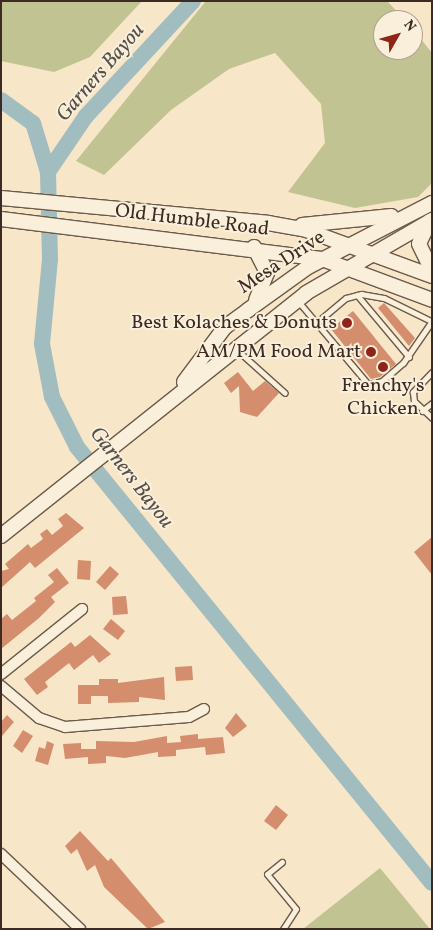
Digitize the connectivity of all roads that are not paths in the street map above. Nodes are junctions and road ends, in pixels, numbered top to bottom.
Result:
1 (1, 198) edge
2 (432, 203) edge
3 (412, 212) junction
4 (6, 219) edge
5 (431, 220) edge
6 (272, 224) junction
7 (348, 244) junction
8 (254, 247) junction
9 (370, 252) junction
10 (322, 259) junction
11 (345, 269) junction
12 (432, 272) edge
13 (432, 276) edge
14 (401, 288) junction
15 (357, 295) junction
16 (297, 300) junction
17 (432, 300) edge
18 (396, 304) junction
19 (248, 310) junction
20 (432, 321) edge
21 (316, 323) junction
22 (235, 348) junction
23 (408, 357) junction
24 (432, 372) edge
25 (285, 393) dead end
26 (432, 403) edge
27 (163, 408) junction
28 (422, 411) junction
29 (432, 418) edge
30 (3, 533) edge
31 (82, 609) dead end
32 (1, 674) edge
33 (1, 686) edge
34 (204, 709) dead end
35 (1, 854) edge
36 (282, 862) dead end
37 (80, 929) edge
38 (283, 929) edge

1 - 6 main road, Old Humble Road
2 - 3 main road
3 - 6 main road
3 - 7 main road
4 - 8 main road, Old Humble Road
5 - 9 main road
5 - 12 main road
6 - 7 main road, Old Humble Road
7 - 9 main road, Old Humble Road
7 - 10 main road, Mesa Drive
8 - 10 main road, Old Humble Road
8 - 19 main road
9 - 11 main road
9 - 13 main road, Old Humble Road
10 - 11 main road, Old Humble Road
10 - 19 main road, Mesa Drive
11 - 14 main road, Old Humble Road
11 - 16 main road, Mesa Drive
14 - 17 main road, Old Humble Road
14 - 18 lane
15 - 18 lane
15 - 21 lane
15 - 23 lane
16 - 21 lane
16 - 22 main road, Mesa Drive
18 - 20 lane
19 - 27 main road, Mesa Drive
20 - 23 lane
21 - 23 lane
22 - 25 lane
22 - 27 main road, Mesa Drive
24 - 28 lane
26 - 28 lane
27 - 30 main road, Mesa Drive
28 - 29 lane
31 - 32 street
33 - 34 street
35 - 37 street
36 - 38 lane

